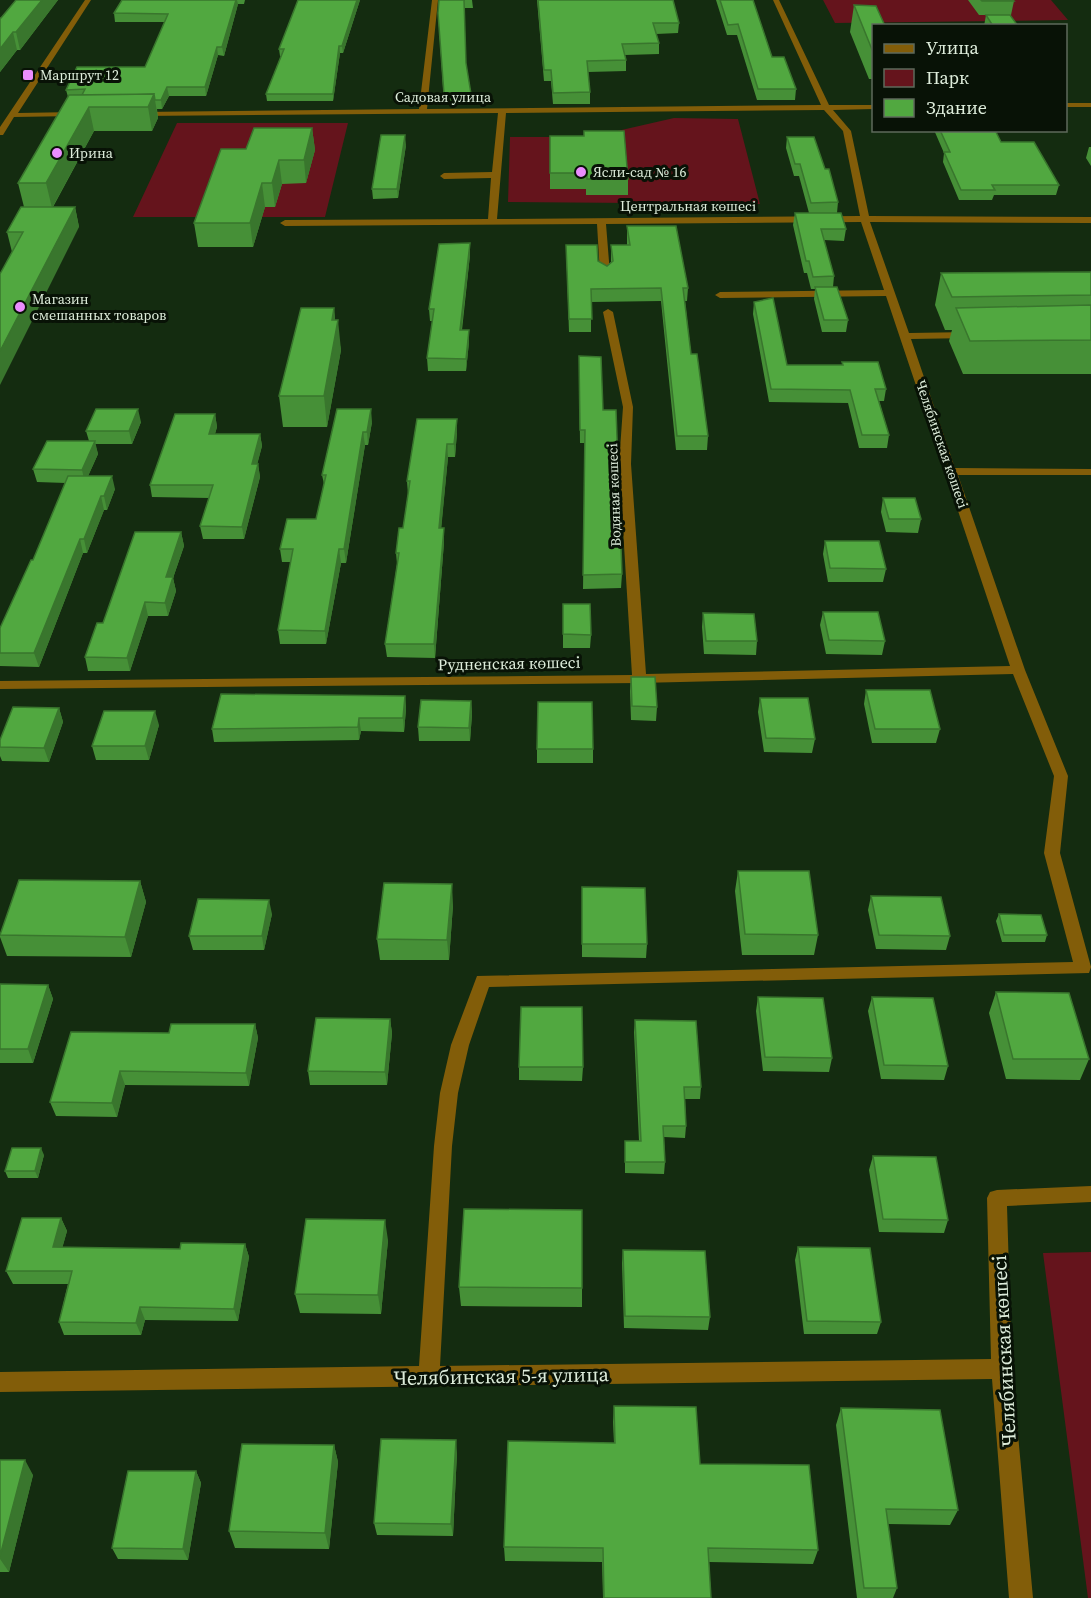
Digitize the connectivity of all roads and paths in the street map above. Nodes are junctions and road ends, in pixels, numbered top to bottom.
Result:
1 (88, 0) edge
2 (435, 0) edge
3 (776, 0) edge
4 (1067, 105) edge
5 (1091, 105) edge
6 (826, 107) junction
7 (872, 107) edge
8 (423, 111) junction
9 (502, 111) junction
10 (88, 114) edge
11 (124, 114) edge
12 (13, 115) junction
13 (0, 133) edge
14 (496, 175) junction
15 (444, 176) dead end
16 (865, 219) junction
17 (601, 220) junction
18 (1091, 220) edge
19 (492, 221) junction
20 (285, 223) dead end
21 (605, 274) edge
22 (890, 293) junction
23 (720, 295) dead end
24 (608, 312) dead end
25 (986, 335) edge
26 (905, 336) junction
27 (951, 471) junction
28 (1091, 472) edge
29 (1018, 670) junction
30 (639, 679) junction
31 (0, 685) edge
32 (1091, 1194) edge
33 (1002, 1369) junction
34 (429, 1378) junction
35 (0, 1382) edge
36 (1021, 1598) edge

1 - 12 street
2 - 8 street
3 - 6 street, Челябинская көшесі
4 - 5 street
6 - 7 street, Садовая улица
6 - 9 street, Садовая улица
6 - 16 street, Челябинская көшесі
8 - 9 street, Садовая улица
8 - 11 street, Садовая улица
9 - 14 street
10 - 12 street
12 - 13 street
14 - 15 street
14 - 19 street
16 - 17 street, Центральная көшесі
16 - 18 street, Центральная көшесі
16 - 22 street, Челябинская көшесі
17 - 19 street, Центральная көшесі
17 - 21 street
19 - 20 street, Центральная көшесі
22 - 23 street
22 - 26 street, Челябинская көшесі
24 - 30 street, Водяная көшесі
25 - 26 street
26 - 27 street, Челябинская көшесі
27 - 28 street
27 - 29 street, Челябинская көшесі
29 - 30 street, Рудненская көшесі
29 - 34 street, Челябинская көшесі
30 - 31 street, Рудненская көшесі
32 - 33 street, Челябинская көшесі
33 - 34 street, Челябинская 5-я улица
33 - 36 street, Челябинская көшесі
34 - 35 street, Челябинская 5-я улица

